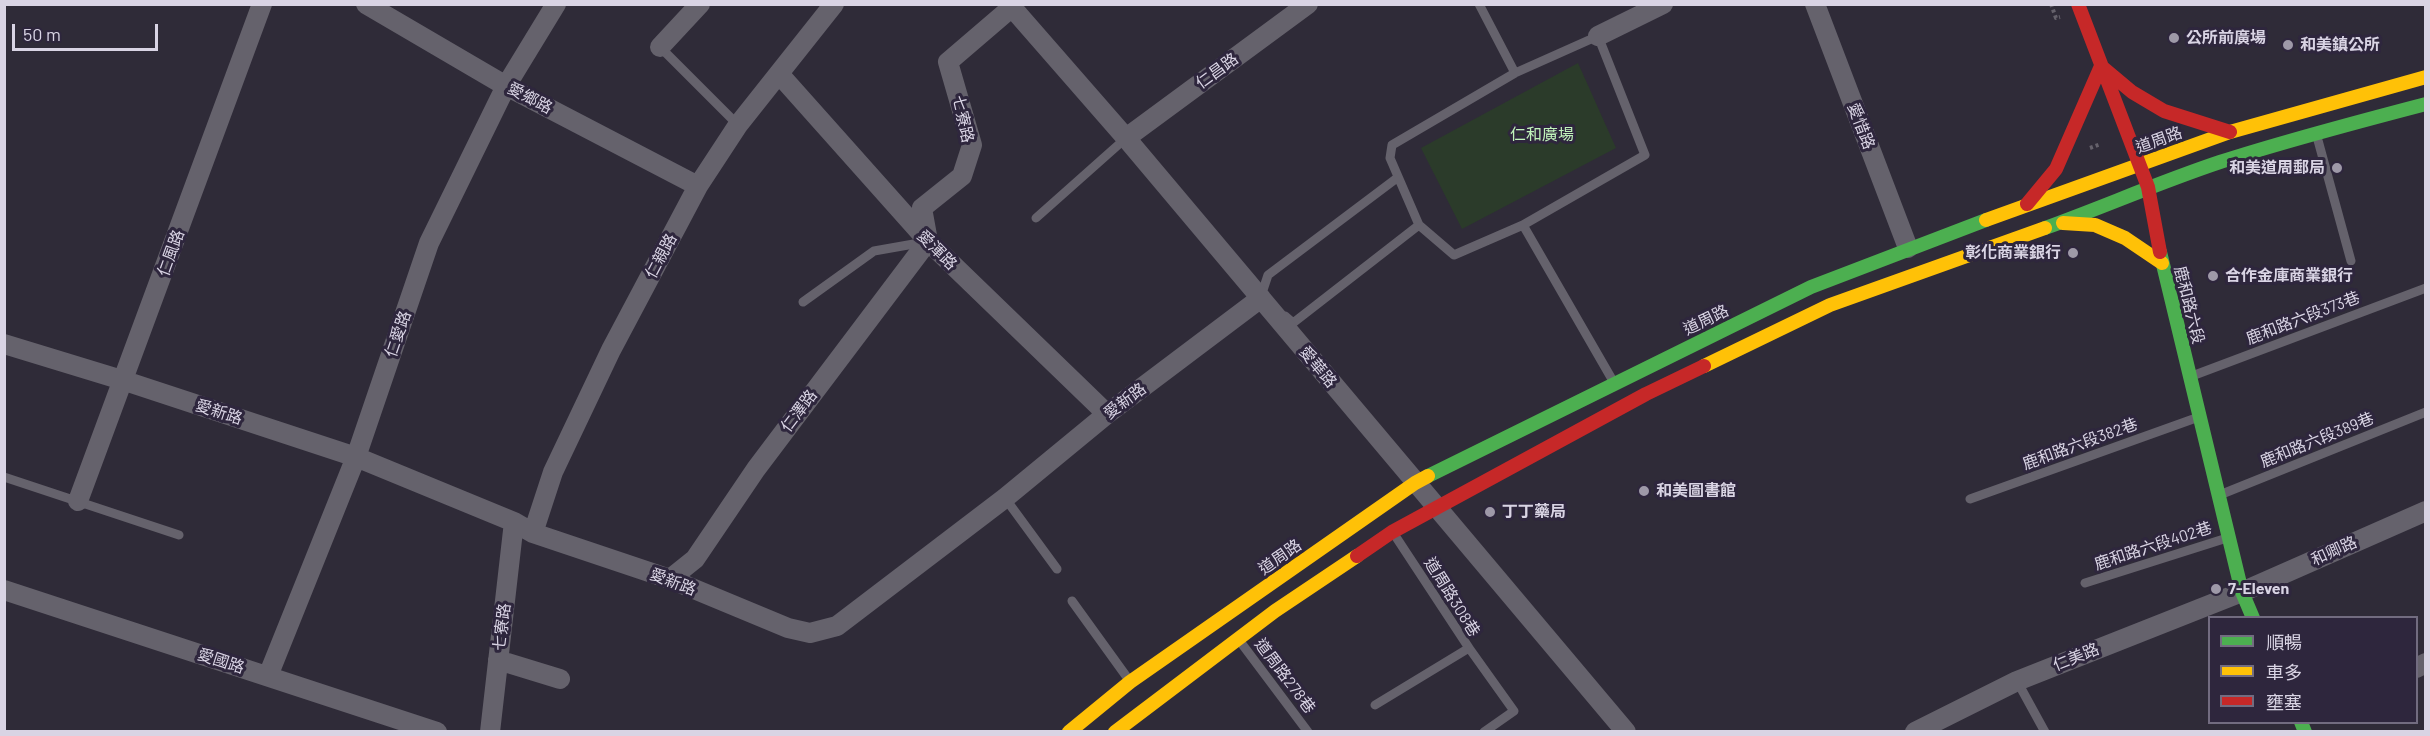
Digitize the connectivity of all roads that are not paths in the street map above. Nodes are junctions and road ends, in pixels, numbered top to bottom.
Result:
1 (262, 4) edge
2 (366, 4) edge
3 (556, 4) edge
4 (700, 4) edge
5 (834, 4) edge
6 (1308, 4) edge
7 (1479, 4) edge
8 (1662, 4) edge
9 (1815, 4) edge
10 (2078, 4) edge
11 (1010, 6) edge
12 (1598, 36) junction
13 (660, 47) joint
14 (2101, 66) junction
15 (1515, 73) junction
16 (780, 75) junction
17 (2426, 77) edge
18 (506, 86) junction
19 (2426, 104) edge
20 (738, 125) junction
21 (2230, 132) junction
22 (2316, 132) junction
23 (1126, 138) junction
24 (2140, 164) junction
25 (1397, 178) junction
26 (698, 186) junction
27 (2148, 187) junction
28 (2027, 204) junction
29 (1036, 218) dead end
30 (2058, 223) junction
31 (1419, 225) junction
32 (1523, 225) junction
33 (928, 242) junction
34 (1908, 248) junction
35 (2351, 261) dead end
36 (2162, 263) junction
37 (2426, 288) edge
38 (1261, 298) junction
39 (803, 302) dead end
40 (4, 344) edge
41 (2190, 376) junction
42 (122, 380) junction
43 (1614, 383) junction
44 (2426, 412) edge
45 (1107, 414) junction
46 (2199, 417) junction
47 (356, 457) junction
48 (4, 477) edge
49 (1415, 483) junction
50 (2219, 495) junction
51 (1005, 498) junction
52 (1970, 499) dead end
53 (78, 501) junction
54 (1437, 507) junction
55 (2426, 511) edge
56 (514, 522) junction
57 (1392, 532) junction
58 (534, 533) junction
59 (179, 535) dead end
60 (2229, 537) junction
61 (1057, 569) dead end
62 (670, 579) junction
63 (2085, 583) dead end
64 (4, 591) edge
65 (2242, 592) junction
66 (1072, 601) dead end
67 (2252, 616) edge
68 (1238, 638) junction
69 (1469, 648) junction
70 (498, 660) junction
71 (268, 676) junction
72 (560, 679) dead end
73 (2017, 681) junction
74 (1130, 682) junction
75 (1375, 705) dead end
76 (1132, 726) edge
77 (437, 732) edge
78 (490, 732) edge
79 (1070, 732) edge
80 (1115, 732) edge
81 (1308, 732) edge
82 (1484, 732) edge
83 (1626, 732) edge
84 (1915, 732) edge
85 (2045, 732) edge

1 - 42 street, 仁風路
2 - 18 street, 愛鄉路
3 - 18 street, 仁愛路
4 - 13 street
5 - 16 street, 仁親路
6 - 23 street, 仁昌路
7 - 15 lane
8 - 12 street
9 - 34 street, 愛惜路
10 - 14 main road, 鹿和路六段
11 - 23 street, 愛華路
11 - 33 street, 七寮路
12 - 15 lane
12 - 32 lane
13 - 20 lane
14 - 21 main road
14 - 24 main road, 鹿和路六段
14 - 28 main road
15 - 25 lane
16 - 20 street, 仁親路
16 - 33 street, 愛渾路
17 - 21 main road, 道周路
18 - 26 street, 愛鄉路
18 - 47 street, 仁愛路
19 - 22 main road
20 - 26 street, 仁親路
21 - 24 main road, 道周路
22 - 27 main road
22 - 35 lane
23 - 29 lane
23 - 38 street, 愛華路
24 - 27 main road, 鹿和路六段
24 - 28 main road, 道周路
25 - 31 lane
25 - 38 lane
26 - 58 street, 仁親路
27 - 30 main road
27 - 36 main road, 鹿和路六段
28 - 34 main road, 道周路
30 - 36 main road
30 - 54 main road
31 - 32 lane
31 - 38 lane
32 - 43 lane
33 - 39 lane
33 - 45 street, 愛渾路
33 - 62 street, 仁澤路
34 - 43 main road, 道周路
36 - 41 main road, 鹿和路六段
37 - 41 lane, 鹿和路六段373巷
38 - 45 street, 愛新路
38 - 49 street, 愛華路
40 - 42 street, 愛新路
41 - 46 main road, 鹿和路六段
42 - 47 street, 愛新路
42 - 53 street, 仁風路
43 - 49 main road, 道周路
44 - 50 lane, 鹿和路六段389巷
45 - 51 street, 愛新路
46 - 50 main road, 鹿和路六段
46 - 52 lane, 鹿和路六段382巷
47 - 56 street, 愛新路
47 - 71 street, 仁愛路
48 - 53 lane
49 - 54 street, 愛華路
49 - 74 main road, 道周路
50 - 60 main road, 鹿和路六段
51 - 61 lane
51 - 62 street, 愛新路
53 - 59 lane
54 - 57 main road
54 - 83 street, 愛華路
55 - 65 street, 和卿路
56 - 58 street, 愛新路
56 - 70 street, 七寮路
57 - 68 main road
57 - 69 lane, 道周路308巷
58 - 62 street, 愛新路
60 - 63 lane, 鹿和路六段402巷
60 - 65 main road, 鹿和路六段
64 - 71 street, 愛國路
65 - 67 main road, 鹿和路六段
65 - 73 street, 仁美路
66 - 74 lane
68 - 76 main road
68 - 81 lane, 道周路278巷
69 - 75 lane, 道周路308巷
69 - 82 lane
70 - 72 street
70 - 78 street, 七寮路
71 - 77 street, 愛國路
73 - 84 street, 仁美路
73 - 85 lane
74 - 79 main road, 道周路
76 - 80 main road

